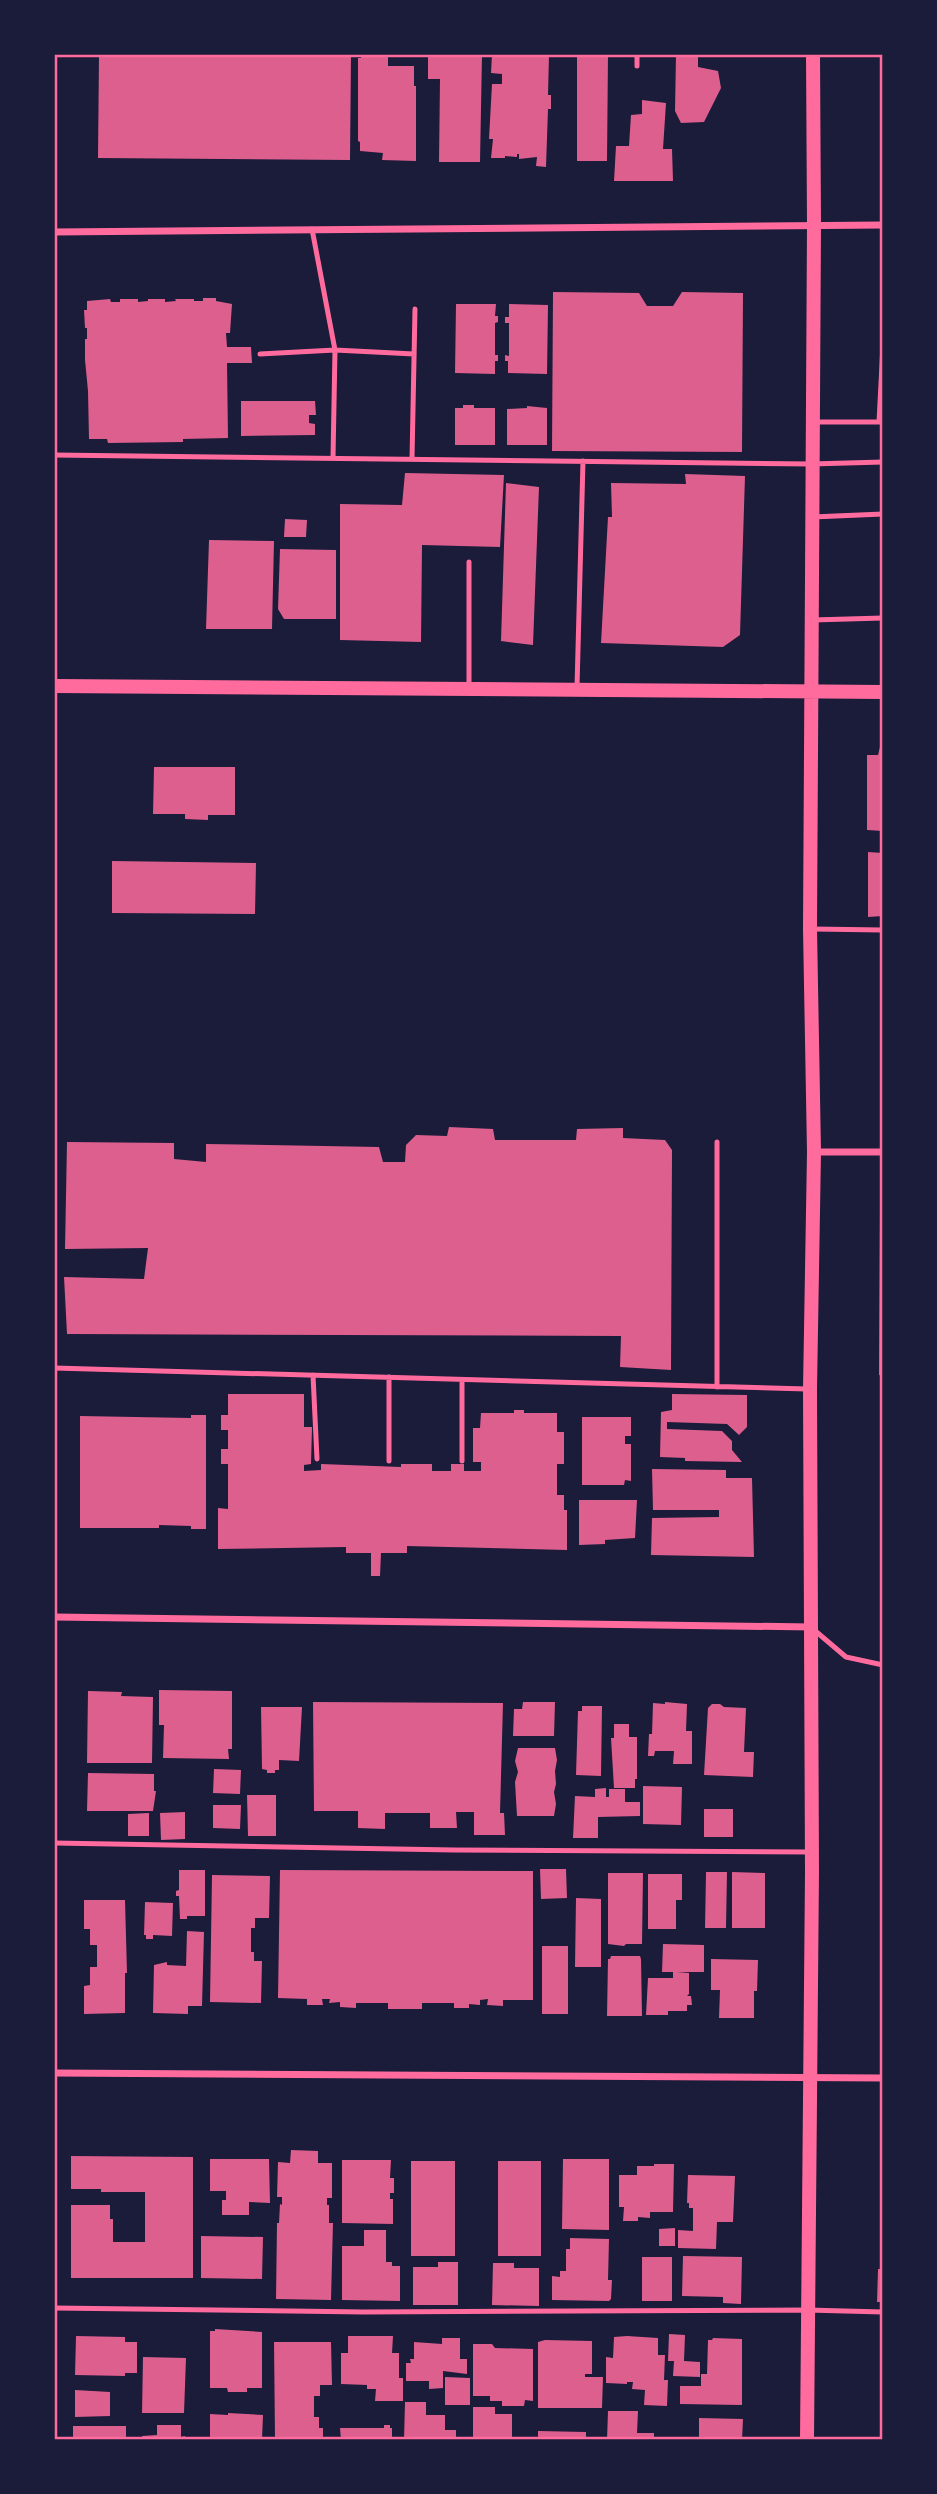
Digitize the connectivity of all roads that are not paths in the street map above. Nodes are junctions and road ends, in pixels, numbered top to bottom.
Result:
1 (637, 54) edge
2 (813, 54) edge
3 (637, 66) dead end
4 (814, 225) junction
5 (883, 225) edge
6 (312, 229) junction
7 (54, 232) edge
8 (415, 309) dead end
9 (883, 345) edge
10 (335, 350) junction
11 (260, 354) dead end
12 (414, 354) junction
13 (812, 422) junction
14 (881, 422) edge
15 (54, 455) edge
16 (333, 458) junction
17 (412, 459) junction
18 (583, 461) junction
19 (883, 462) edge
20 (811, 464) junction
21 (883, 514) edge
22 (811, 517) junction
23 (469, 562) dead end
24 (883, 618) edge
25 (811, 620) junction
26 (54, 686) edge
27 (469, 689) junction
28 (576, 690) junction
29 (811, 692) junction
30 (883, 692) edge
31 (810, 929) junction
32 (883, 930) edge
33 (717, 1142) dead end
34 (814, 1152) junction
35 (883, 1152) edge
36 (54, 1368) edge
37 (313, 1376) junction
38 (389, 1377) junction
39 (462, 1380) junction
40 (717, 1387) junction
41 (810, 1389) junction
42 (317, 1459) dead end
43 (389, 1461) dead end
44 (462, 1461) dead end
45 (54, 1617) edge
46 (812, 1628) junction
47 (883, 1665) edge
48 (54, 1843) edge
49 (813, 1852) junction
50 (54, 2073) edge
51 (810, 2077) junction
52 (883, 2078) edge
53 (54, 2308) edge
54 (807, 2310) junction
55 (883, 2312) edge
56 (807, 2440) edge

1 - 3 lane
2 - 4 main road
4 - 5 street
4 - 6 street
4 - 13 main road
6 - 7 street
6 - 10 lane
8 - 12 lane
9 - 14 lane
10 - 11 lane
10 - 12 lane
10 - 16 lane
12 - 17 lane
13 - 14 lane
13 - 20 main road
15 - 16 lane
16 - 17 lane
17 - 18 lane
18 - 20 lane
18 - 28 lane
19 - 20 lane
20 - 22 main road
21 - 22 lane
22 - 25 main road
23 - 27 lane
24 - 25 lane
25 - 29 main road
26 - 27 main road
27 - 28 main road
28 - 29 main road
29 - 30 main road
29 - 31 main road
31 - 32 lane
31 - 34 main road
33 - 40 lane
34 - 35 street
34 - 41 main road
36 - 37 lane
37 - 38 lane
37 - 42 lane
38 - 39 lane
38 - 43 lane
39 - 40 lane
39 - 44 lane
40 - 41 lane
41 - 46 main road
45 - 46 street
46 - 47 lane
46 - 49 main road
48 - 49 lane
49 - 51 main road
50 - 51 street
51 - 52 street
51 - 54 main road
53 - 54 lane
54 - 55 lane
54 - 56 main road

